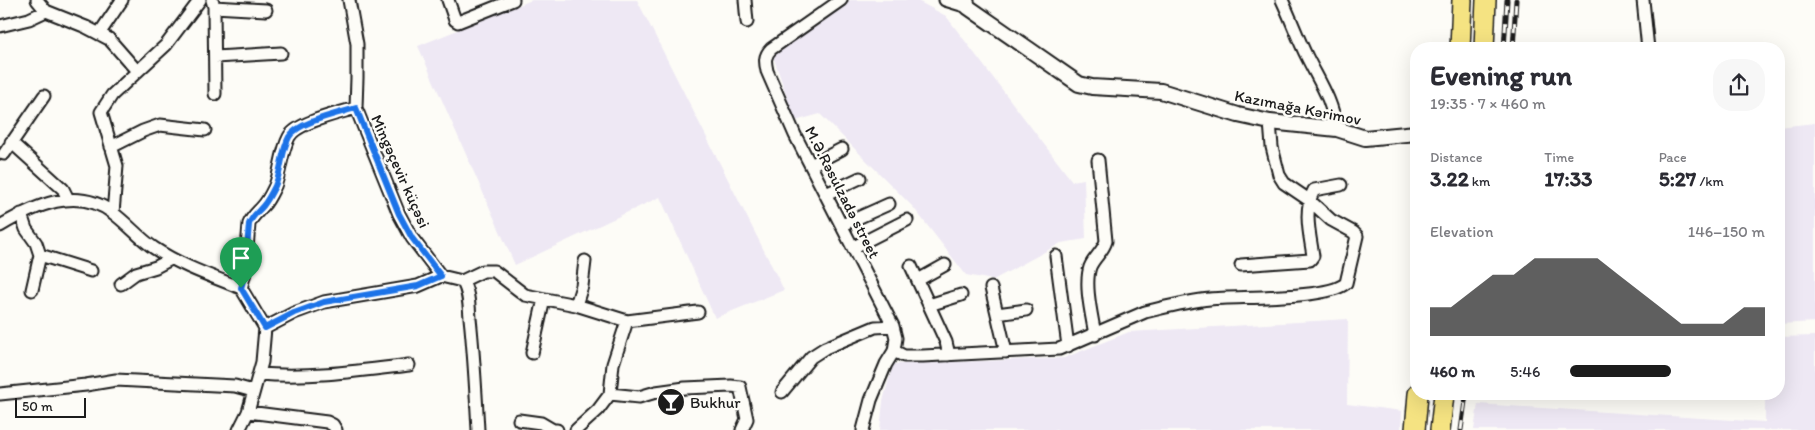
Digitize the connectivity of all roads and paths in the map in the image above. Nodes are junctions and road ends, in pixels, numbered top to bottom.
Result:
1 (37, 0) edge
2 (122, 0) edge
3 (200, 0) edge
4 (349, 0) edge
5 (448, 0) edge
6 (513, 0) edge
7 (744, 0) edge
8 (842, 0) edge
9 (945, 0) edge
10 (1282, 0) edge
11 (1462, 0) edge
12 (1486, 0) edge
13 (1642, 0) edge
14 (213, 3) edge
15 (967, 3) edge
16 (266, 10) dead end
17 (46, 11) junction
18 (747, 22) dead end
19 (0, 26) edge
20 (99, 34) junction
21 (1460, 42) edge
22 (1484, 42) edge
23 (1647, 42) edge
24 (281, 53) dead end
25 (215, 57) junction
26 (137, 71) junction
27 (216, 94) dead end
28 (44, 96) dead end
29 (356, 108) junction
30 (1270, 122) junction
31 (1337, 129) junction
32 (204, 130) dead end
33 (1410, 134) edge
34 (11, 142) junction
35 (111, 147) junction
36 (842, 149) dead end
37 (4, 154) dead end
38 (1098, 160) dead end
39 (811, 165) junction
40 (860, 178) dead end
41 (1341, 185) dead end
42 (826, 194) junction
43 (68, 199) junction
44 (1309, 200) junction
45 (889, 204) dead end
46 (113, 213) junction
47 (21, 214) junction
48 (907, 220) dead end
49 (842, 225) junction
50 (0, 226) edge
51 (854, 247) junction
52 (40, 255) junction
53 (1056, 256) dead end
54 (171, 259) junction
55 (585, 261) dead end
56 (946, 265) dead end
57 (1241, 265) dead end
58 (911, 266) dead end
59 (91, 272) dead end
60 (441, 276) junction
61 (918, 280) junction
62 (462, 281) junction
63 (121, 284) dead end
64 (241, 288) junction
65 (991, 288) dead end
66 (32, 290) dead end
67 (961, 295) dead end
68 (544, 299) junction
69 (576, 305) junction
70 (929, 305) junction
71 (1026, 310) dead end
72 (698, 312) dead end
73 (997, 314) junction
74 (627, 321) junction
75 (893, 326) junction
76 (265, 328) junction
77 (1095, 335) junction
78 (1068, 346) junction
79 (894, 351) junction
80 (1006, 352) junction
81 (532, 353) dead end
82 (949, 355) junction
83 (409, 365) dead end
84 (259, 374) junction
85 (254, 391) junction
86 (782, 392) dead end
87 (0, 394) edge
88 (610, 394) junction
89 (1418, 400) edge
90 (1443, 400) edge
91 (248, 412) junction
92 (519, 420) dead end
93 (744, 425) edge
94 (239, 430) edge
95 (336, 430) edge
96 (478, 430) edge
97 (557, 430) edge
98 (576, 430) edge
99 (863, 430) edge
100 (1415, 430) edge
101 (1440, 430) edge

1 - 17 street
2 - 20 street
3 - 26 street
4 - 29 street, Mingəçevir küçəsi
5 - 6 street
7 - 18 street
8 - 39 street, M.Ə.Rəsulzadə street
9 - 15 street
10 - 31 street
11 - 21 highway
12 - 22 highway
13 - 23 street
14 - 16 street
14 - 25 street
15 - 30 street, Kazımağa Kərimov
17 - 19 street
17 - 20 street
20 - 26 street
24 - 25 street
25 - 27 street
26 - 35 street
28 - 34 street
29 - 60 street, Mingəçevir küçəsi
29 - 64 street, Mingəçevir küçəsi
30 - 31 street, Kazımağa Kərimov
30 - 44 street
31 - 33 street, Kazımağa Kərimov
32 - 35 street
34 - 37 street
34 - 43 street
35 - 46 street
36 - 39 street
38 - 77 street
39 - 42 street, M.Ə.Rəsulzadə street
40 - 42 street
41 - 44 street
42 - 49 street, M.Ə.Rəsulzadə street
43 - 46 street
43 - 47 street
44 - 57 street
44 - 77 street
45 - 49 street
46 - 54 street
47 - 50 street
47 - 52 street
48 - 51 street
49 - 51 street, M.Ə.Rəsulzadə street
51 - 75 street, M.Ə.Rəsulzadə street
52 - 59 street
52 - 66 street
53 - 78 street
54 - 63 street
54 - 64 street
55 - 69 street
56 - 61 street
58 - 61 street
60 - 62 street
60 - 76 street
61 - 70 street
62 - 68 street
62 - 96 street
64 - 76 street
65 - 73 street
67 - 70 street
68 - 69 street
68 - 81 street
69 - 74 street
70 - 82 street
71 - 73 street
72 - 74 street
73 - 80 street
74 - 88 street
75 - 79 street, M.Ə.Rəsulzadə street
75 - 86 street
76 - 84 street
77 - 78 street
78 - 80 street
79 - 82 street
79 - 99 street
80 - 82 street
83 - 84 street
84 - 85 street
85 - 87 street
85 - 91 street
88 - 93 street
88 - 98 street
89 - 100 highway
90 - 101 highway
91 - 94 street
91 - 95 street
92 - 97 street

